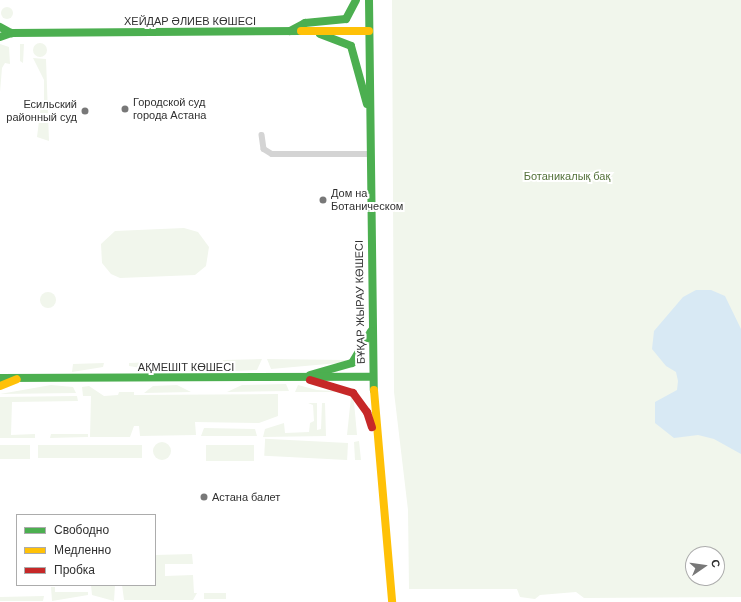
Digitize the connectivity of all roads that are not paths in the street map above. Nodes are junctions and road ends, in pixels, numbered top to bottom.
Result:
1 (356, 0) edge
2 (369, 0) edge
3 (0, 27) edge
4 (369, 31) junction
5 (315, 32) junction
6 (11, 33) junction
7 (287, 33) junction
8 (0, 37) edge
9 (369, 109) junction
10 (262, 135) dead end
11 (369, 154) junction
12 (371, 331) junction
13 (302, 377) junction
14 (372, 377) junction
15 (0, 378) edge
16 (19, 378) junction
17 (0, 386) edge
18 (376, 438) junction
19 (392, 602) edge

1 - 7 street
2 - 4 street, БҰҚАР ЖЫРАУ КӨШЕСІ
3 - 6 street, ХЕЙДАР ӘЛИЕВ КӨШЕСІ
4 - 5 street, ХЕЙДАР ӘЛИЕВ КӨШЕСІ
4 - 9 street, БҰҚАР ЖЫРАУ КӨШЕСІ
5 - 7 street, ХЕЙДАР ӘЛИЕВ КӨШЕСІ
5 - 9 street
6 - 7 street, ХЕЙДАР ӘЛИЕВ КӨШЕСІ
6 - 8 street, ХЕЙДАР ӘЛИЕВ КӨШЕСІ
9 - 11 street, БҰҚАР ЖЫРАУ КӨШЕСІ
10 - 11 street
11 - 12 street, БҰҚАР ЖЫРАУ КӨШЕСІ
12 - 13 street
12 - 14 street, БҰҚАР ЖЫРАУ КӨШЕСІ
13 - 14 street, АҚМЕШІТ КӨШЕСІ
13 - 16 street, АҚМЕШІТ КӨШЕСІ
13 - 18 street
14 - 18 street, БҰҚАР ЖЫРАУ КӨШЕСІ
15 - 16 street, АҚМЕШІТ КӨШЕСІ
16 - 17 street
18 - 19 street, БҰҚАР ЖЫРАУ КӨШЕСІ

